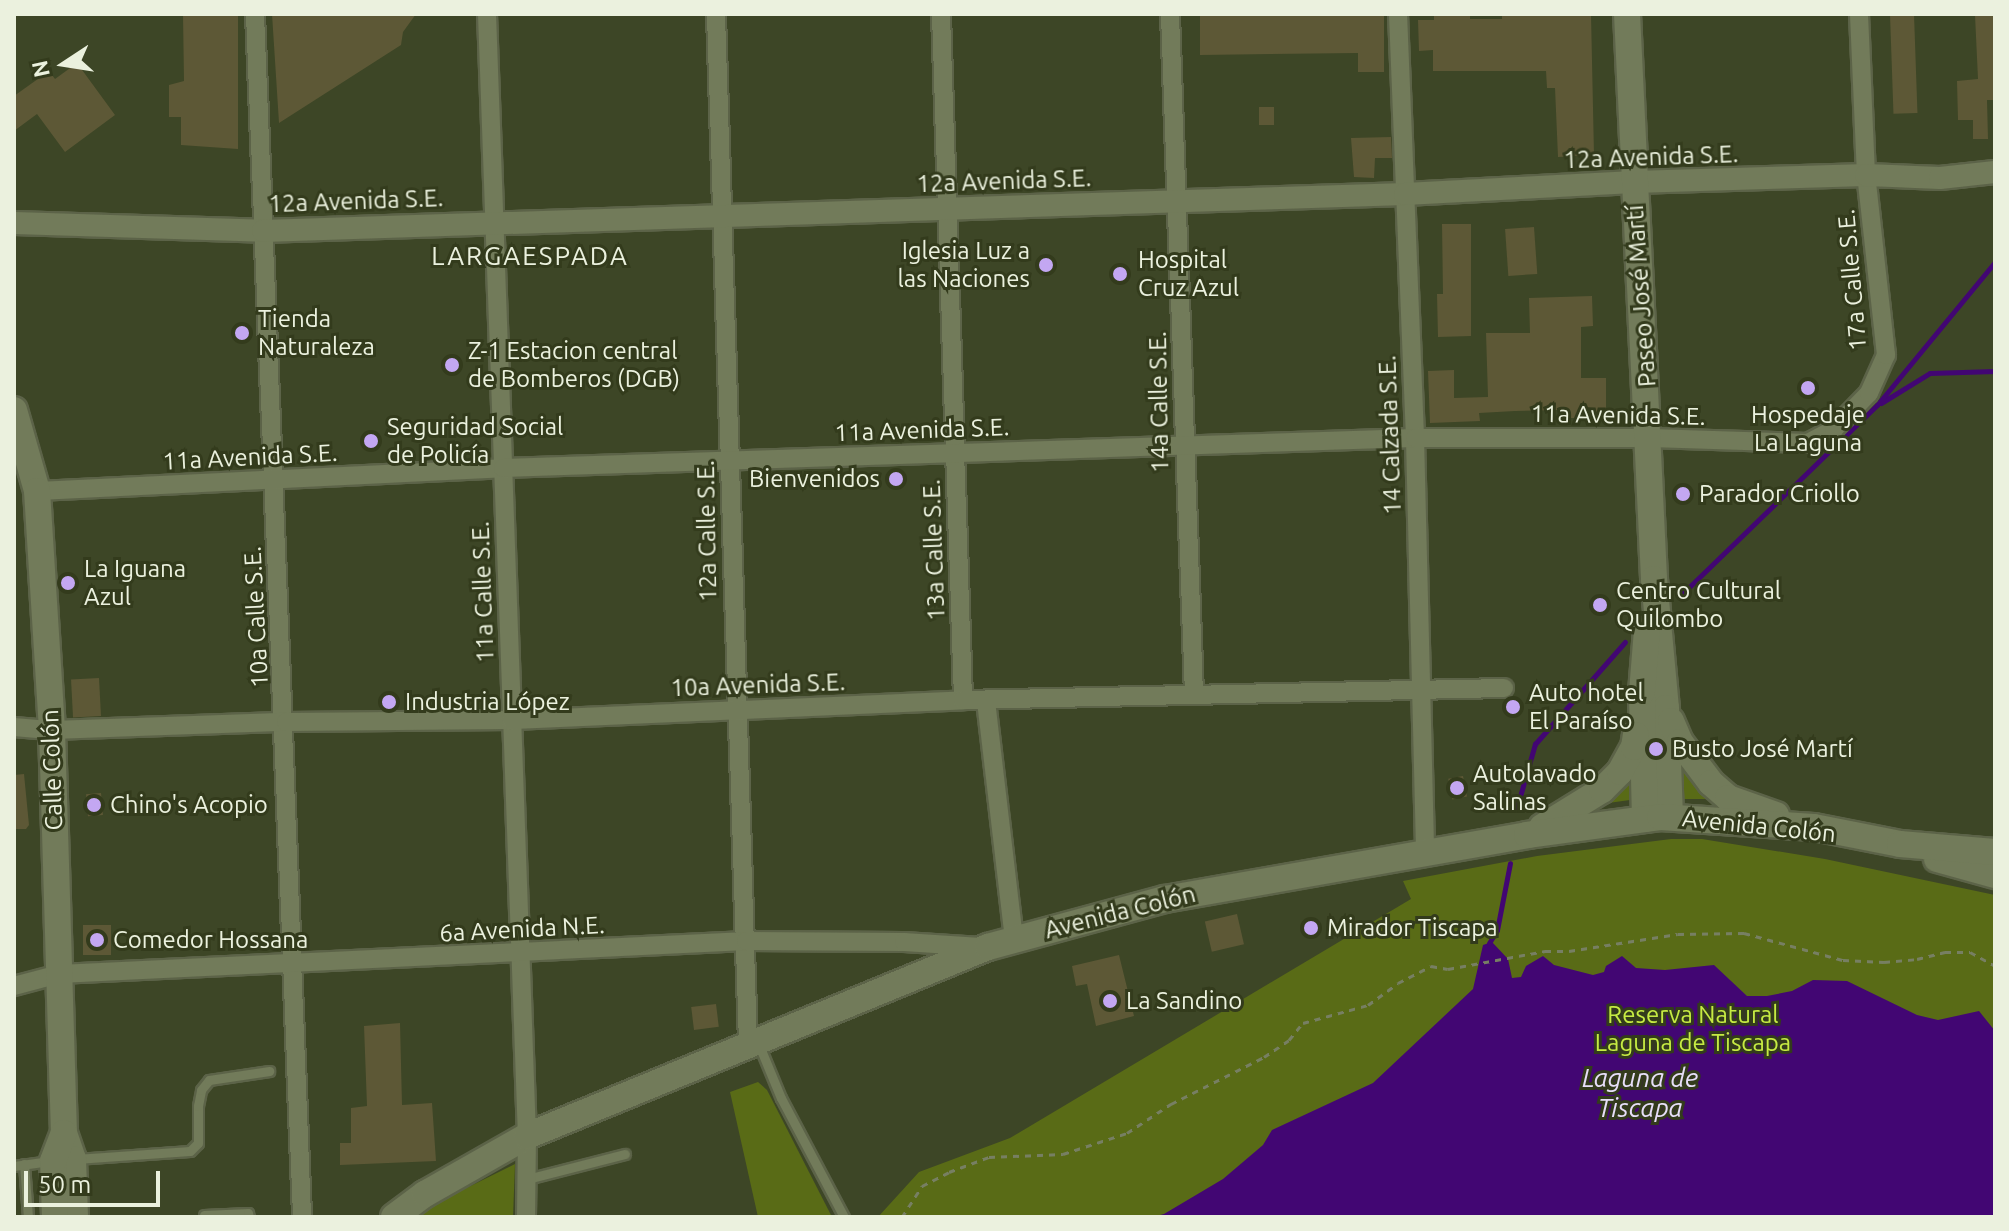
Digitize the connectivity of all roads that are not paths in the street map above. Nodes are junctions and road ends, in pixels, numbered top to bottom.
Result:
1 (255, 14) edge
2 (487, 14) edge
3 (716, 14) edge
4 (941, 14) edge
5 (1170, 14) edge
6 (1398, 14) edge
7 (1627, 14) edge
8 (1859, 14) edge
9 (1995, 172) edge
10 (1866, 175) junction
11 (1634, 182) junction
12 (1405, 194) junction
13 (1179, 201) junction
14 (949, 209) junction
15 (725, 216) junction
16 (492, 221) junction
17 (14, 223) edge
18 (263, 231) junction
19 (16, 423) edge
20 (1415, 438) junction
21 (1650, 438) junction
22 (1808, 443) joint
23 (1183, 445) junction
24 (956, 453) junction
25 (729, 460) junction
26 (503, 468) junction
27 (272, 481) junction
28 (37, 491) junction
29 (1654, 579) junction
30 (1504, 688) dead end
31 (1419, 692) junction
32 (1642, 692) junction
33 (1194, 693) junction
34 (963, 700) junction
35 (986, 701) junction
36 (1666, 708) junction
37 (735, 709) junction
38 (511, 720) junction
39 (286, 722) junction
40 (14, 727) edge
41 (52, 730) junction
42 (1658, 818) junction
43 (1814, 827) junction
44 (1527, 835) junction
45 (1900, 844) junction
46 (1995, 852) edge
47 (1425, 854) junction
48 (1995, 875) edge
49 (1014, 938) junction
50 (746, 941) junction
51 (988, 947) junction
52 (521, 954) junction
53 (293, 962) junction
54 (59, 974) junction
55 (14, 986) edge
56 (753, 1044) junction
57 (269, 1071) dead end
58 (527, 1136) junction
59 (625, 1154) dead end
60 (63, 1160) junction
61 (19, 1165) edge
62 (527, 1179) junction
63 (204, 1215) dead end
64 (28, 1217) edge
65 (55, 1217) edge
66 (75, 1217) edge
67 (249, 1217) edge
68 (302, 1217) edge
69 (394, 1217) edge
70 (526, 1217) edge
71 (844, 1217) edge

1 - 18 street, 10a Calle S.E.
2 - 16 street, 11a Calle S.E.
3 - 15 street, 12a Calle S.E.
4 - 14 street, 13a Calle S.E.
5 - 13 street, 14a Calle S.E.
6 - 12 street, 14 Calzada S.E.
7 - 11 main road, Paseo José Martí
8 - 10 street, 17a Calle S.E.
9 - 10 street, 12a Avenida S.E.
10 - 11 street, 12a Avenida S.E.
10 - 22 street, 17a Calle S.E.
11 - 12 street, 12a Avenida S.E.
11 - 21 main road, Paseo José Martí
12 - 13 street, 12a Avenida S.E.
12 - 20 street, 14 Calzada S.E.
13 - 14 street, 12a Avenida S.E.
13 - 23 street, 14a Calle S.E.
14 - 15 street, 12a Avenida S.E.
14 - 24 street, 13a Calle S.E.
15 - 16 street, 12a Avenida S.E.
15 - 25 street, 12a Calle S.E.
16 - 18 street, 12a Avenida S.E.
16 - 26 street, 11a Calle S.E.
17 - 18 street, 12a Avenida S.E.
18 - 27 street, 10a Calle S.E.
19 - 28 main road, Calle Colón
20 - 21 street, 11a Avenida S.E.
20 - 23 street, 11a Avenida S.E.
20 - 31 street, 14 Calzada S.E.
21 - 22 street, 11a Avenida S.E.
21 - 29 main road, Paseo José Martí
23 - 24 street, 11a Avenida S.E.
23 - 33 street, 14a Calle S.E.
24 - 25 street, 11a Avenida S.E.
24 - 34 street, 13a Calle S.E.
25 - 26 street, 11a Avenida S.E.
25 - 37 street, 12a Calle S.E.
26 - 27 street, 11a Avenida S.E.
26 - 38 street, 11a Calle S.E.
27 - 28 street, 11a Avenida S.E.
27 - 39 street, 10a Calle S.E.
28 - 41 main road, Calle Colón
29 - 32 main road, Paseo José Martí
29 - 36 main road, Paseo José Martí
30 - 31 street, 10a Avenida S.E.
31 - 33 street, 10a Avenida S.E.
31 - 47 street, 14 Calzada S.E.
32 - 42 main road, Paseo José Martí
32 - 44 main road
33 - 35 street, 10a Avenida S.E.
34 - 35 street, 10a Avenida S.E.
34 - 37 street, 10a Avenida S.E.
35 - 49 street
36 - 42 main road, Paseo José Martí
36 - 43 main road
37 - 38 street, 10a Avenida S.E.
37 - 50 street, 12a Calle S.E.
38 - 39 street, 10a Avenida S.E.
38 - 52 street, 11a Calle S.E.
39 - 41 street, 10a Avenida S.E.
39 - 53 street, 10a Calle S.E.
40 - 41 street, 10a Avenida S.E.
41 - 54 main road, Calle Colón
42 - 43 main road, Avenida Colón
42 - 44 main road, Avenida Colón
43 - 45 main road, Avenida Colón
44 - 47 main road, Avenida Colón
45 - 46 main road, Avenida Colón
45 - 48 main road, Avenida Colón
47 - 49 main road, Avenida Colón
49 - 51 main road, Avenida Colón
50 - 51 street, 6a Avenida N.E.
50 - 52 street, 6a Avenida N.E.
50 - 56 street, 12a Calle S.E.
51 - 56 main road, Avenida Colón
52 - 53 street, 6a Avenida N.E.
52 - 58 street, 11a Calle S.E.
53 - 54 street, 6a Avenida N.E.
53 - 68 street, 10a Calle S.E.
54 - 55 street, 6a Avenida N.E.
54 - 60 main road, Calle Colón
56 - 58 main road, Avenida Colón
56 - 71 lane
57 - 60 lane
58 - 62 street, 11a Calle S.E.
58 - 69 main road, Avenida Colón
59 - 62 lane
60 - 61 lane
60 - 65 main road, Calle Colón
60 - 66 main road, Calle Colón
61 - 64 lane
62 - 70 street, 11a Calle S.E.
63 - 67 lane

